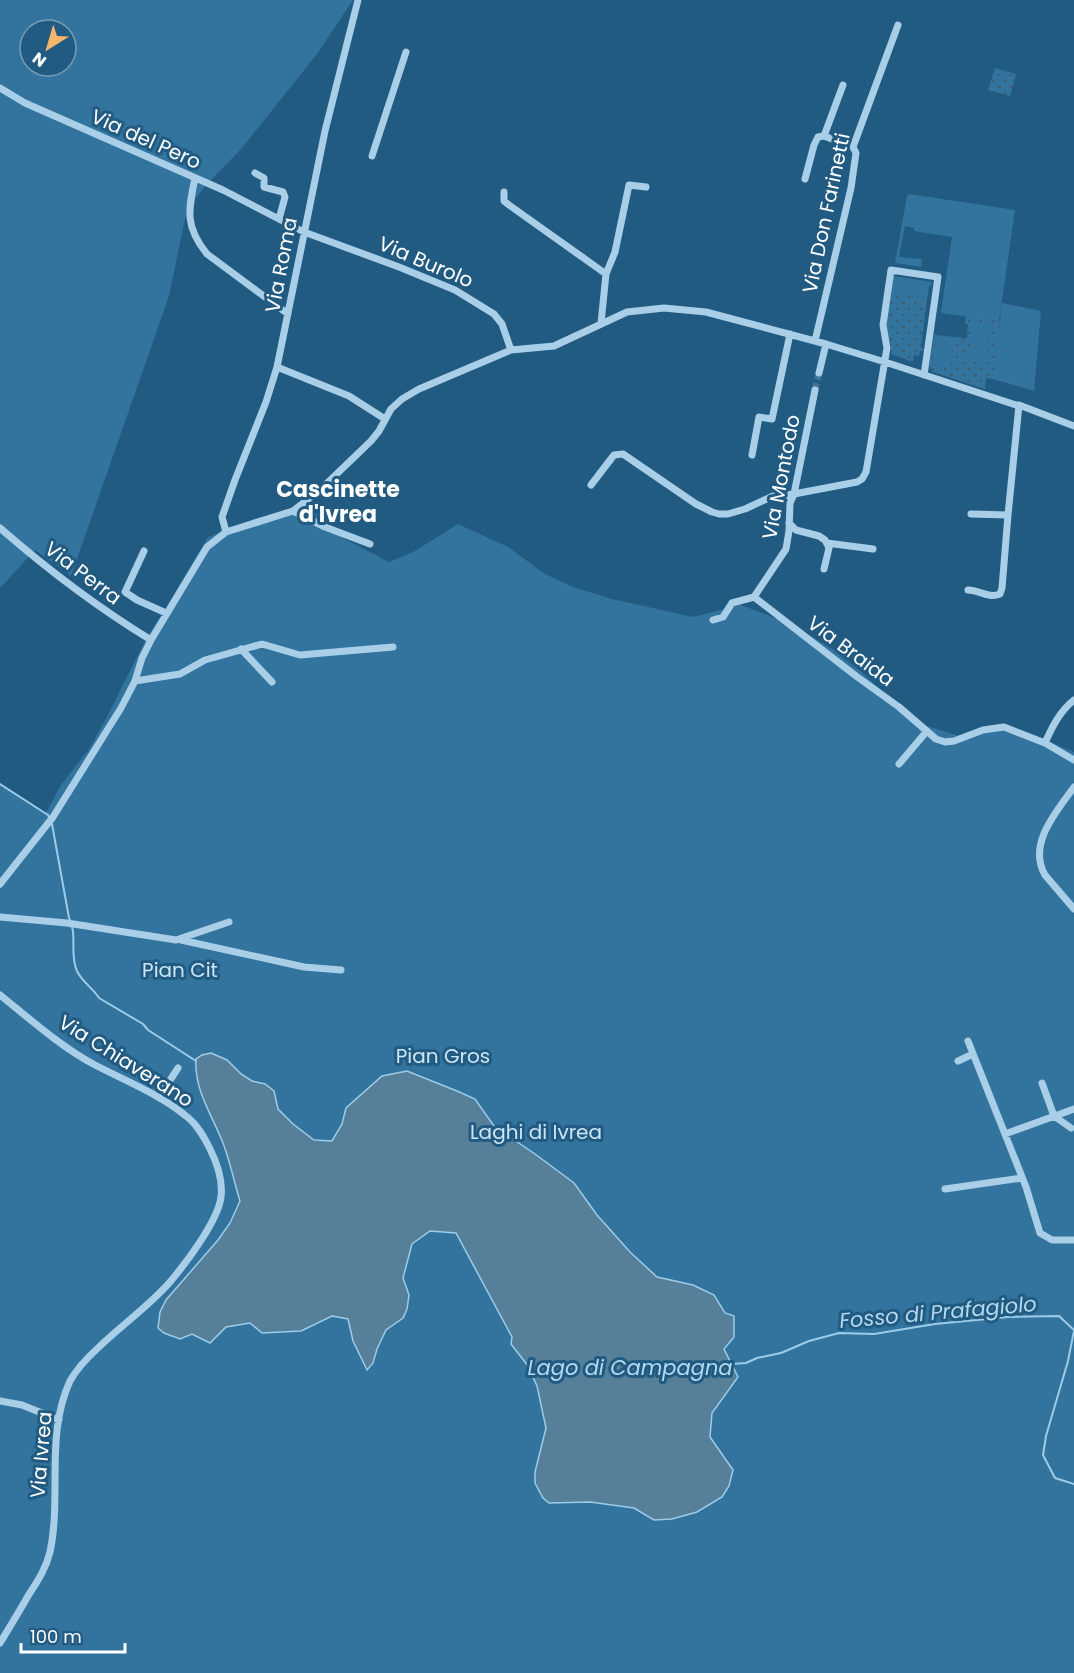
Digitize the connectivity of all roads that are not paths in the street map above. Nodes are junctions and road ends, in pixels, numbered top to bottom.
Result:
1 (358, 0) edge
2 (898, 25) dead end
3 (406, 52) dead end
4 (843, 85) dead end
5 (0, 88) edge
6 (824, 136) junction
7 (853, 147) junction
8 (372, 156) dead end
9 (255, 173) dead end
10 (195, 178) junction
11 (805, 179) dead end
12 (646, 187) dead end
13 (504, 192) dead end
14 (279, 219) junction
15 (304, 232) junction
16 (606, 274) junction
17 (288, 314) junction
18 (601, 323) junction
19 (790, 334) junction
20 (815, 341) junction
21 (826, 344) junction
22 (511, 350) junction
23 (885, 362) junction
24 (277, 367) junction
25 (819, 373) tunnel mouth
26 (924, 375) junction
27 (815, 390) tunnel mouth
28 (1019, 405) junction
29 (385, 419) junction
30 (1074, 426) edge
31 (752, 455) dead end
32 (591, 485) dead end
33 (794, 494) junction
34 (292, 511) junction
35 (971, 514) dead end
36 (1008, 515) junction
37 (789, 523) junction
38 (0, 528) edge
39 (226, 532) junction
40 (827, 543) junction
41 (370, 544) dead end
42 (873, 549) dead end
43 (144, 551) dead end
44 (824, 569) dead end
45 (968, 590) dead end
46 (754, 597) junction
47 (166, 613) junction
48 (713, 620) dead end
49 (151, 640) junction
50 (393, 647) dead end
51 (241, 649) junction
52 (135, 681) junction
53 (272, 682) dead end
54 (1074, 700) edge
55 (927, 731) junction
56 (1045, 743) junction
57 (1074, 760) edge
58 (899, 764) dead end
59 (1074, 787) edge
60 (0, 884) edge
61 (1074, 909) edge
62 (0, 917) edge
63 (229, 922) dead end
64 (176, 940) junction
65 (341, 970) dead end
66 (0, 995) edge
67 (968, 1041) dead end
68 (973, 1054) junction
69 (958, 1061) dead end
70 (178, 1068) dead end
71 (1042, 1083) dead end
72 (159, 1097) junction
73 (1074, 1109) edge
74 (1054, 1116) junction
75 (1071, 1128) dead end
76 (1005, 1134) junction
77 (1022, 1178) junction
78 (945, 1189) dead end
79 (1074, 1240) edge
80 (159, 1295) joint
81 (0, 1401) edge
82 (58, 1420) junction
83 (0, 1643) edge

1 - 15 street, Via Roma
2 - 7 street, Via Don Farinetti
3 - 8 street
4 - 6 street
5 - 10 street, Via del Pero
6 - 7 street
6 - 11 street
7 - 20 street, Via Don Farinetti
9 - 14 street
10 - 14 street, Via del Pero
10 - 17 street
12 - 16 street
13 - 16 street
14 - 15 street, Via del Pero
15 - 17 street, Via Roma
15 - 22 street, Via Burolo
16 - 18 street
17 - 24 street, Via Roma
18 - 19 street
18 - 22 street
19 - 20 street
19 - 31 street
20 - 21 street
21 - 23 street
21 - 25 street
22 - 29 street
23 - 26 street
23 - 26 street
23 - 33 street
24 - 29 street
24 - 39 street, Via Roma
26 - 28 street
27 - 33 street, Via Montodo
28 - 30 street
28 - 36 street
29 - 34 street
32 - 33 street
33 - 37 street, Via Montodo
34 - 39 street
34 - 41 street
35 - 36 street
36 - 45 street
37 - 40 street
37 - 46 street, Via Montodo
38 - 49 street, Via Perra
39 - 47 street
40 - 42 street
40 - 44 street
43 - 47 street
46 - 48 street
46 - 55 street, Via Braida
47 - 49 street
49 - 52 street
50 - 51 street
51 - 52 street
51 - 53 street
52 - 60 street
54 - 56 street
55 - 56 street, Via Braida
55 - 58 street
56 - 57 street, Via Braida
59 - 61 street
62 - 64 street
63 - 64 street
64 - 65 street
66 - 72 street, Via Chiaverano
67 - 68 street
68 - 69 street
68 - 76 street
70 - 72 street
71 - 74 street
72 - 80 street, Via Chiaverano
73 - 74 street
74 - 75 street
74 - 76 street
76 - 77 street
77 - 78 street
77 - 79 street
80 - 82 street, Via Ivrea
81 - 82 street
82 - 83 street, Via Ivrea

